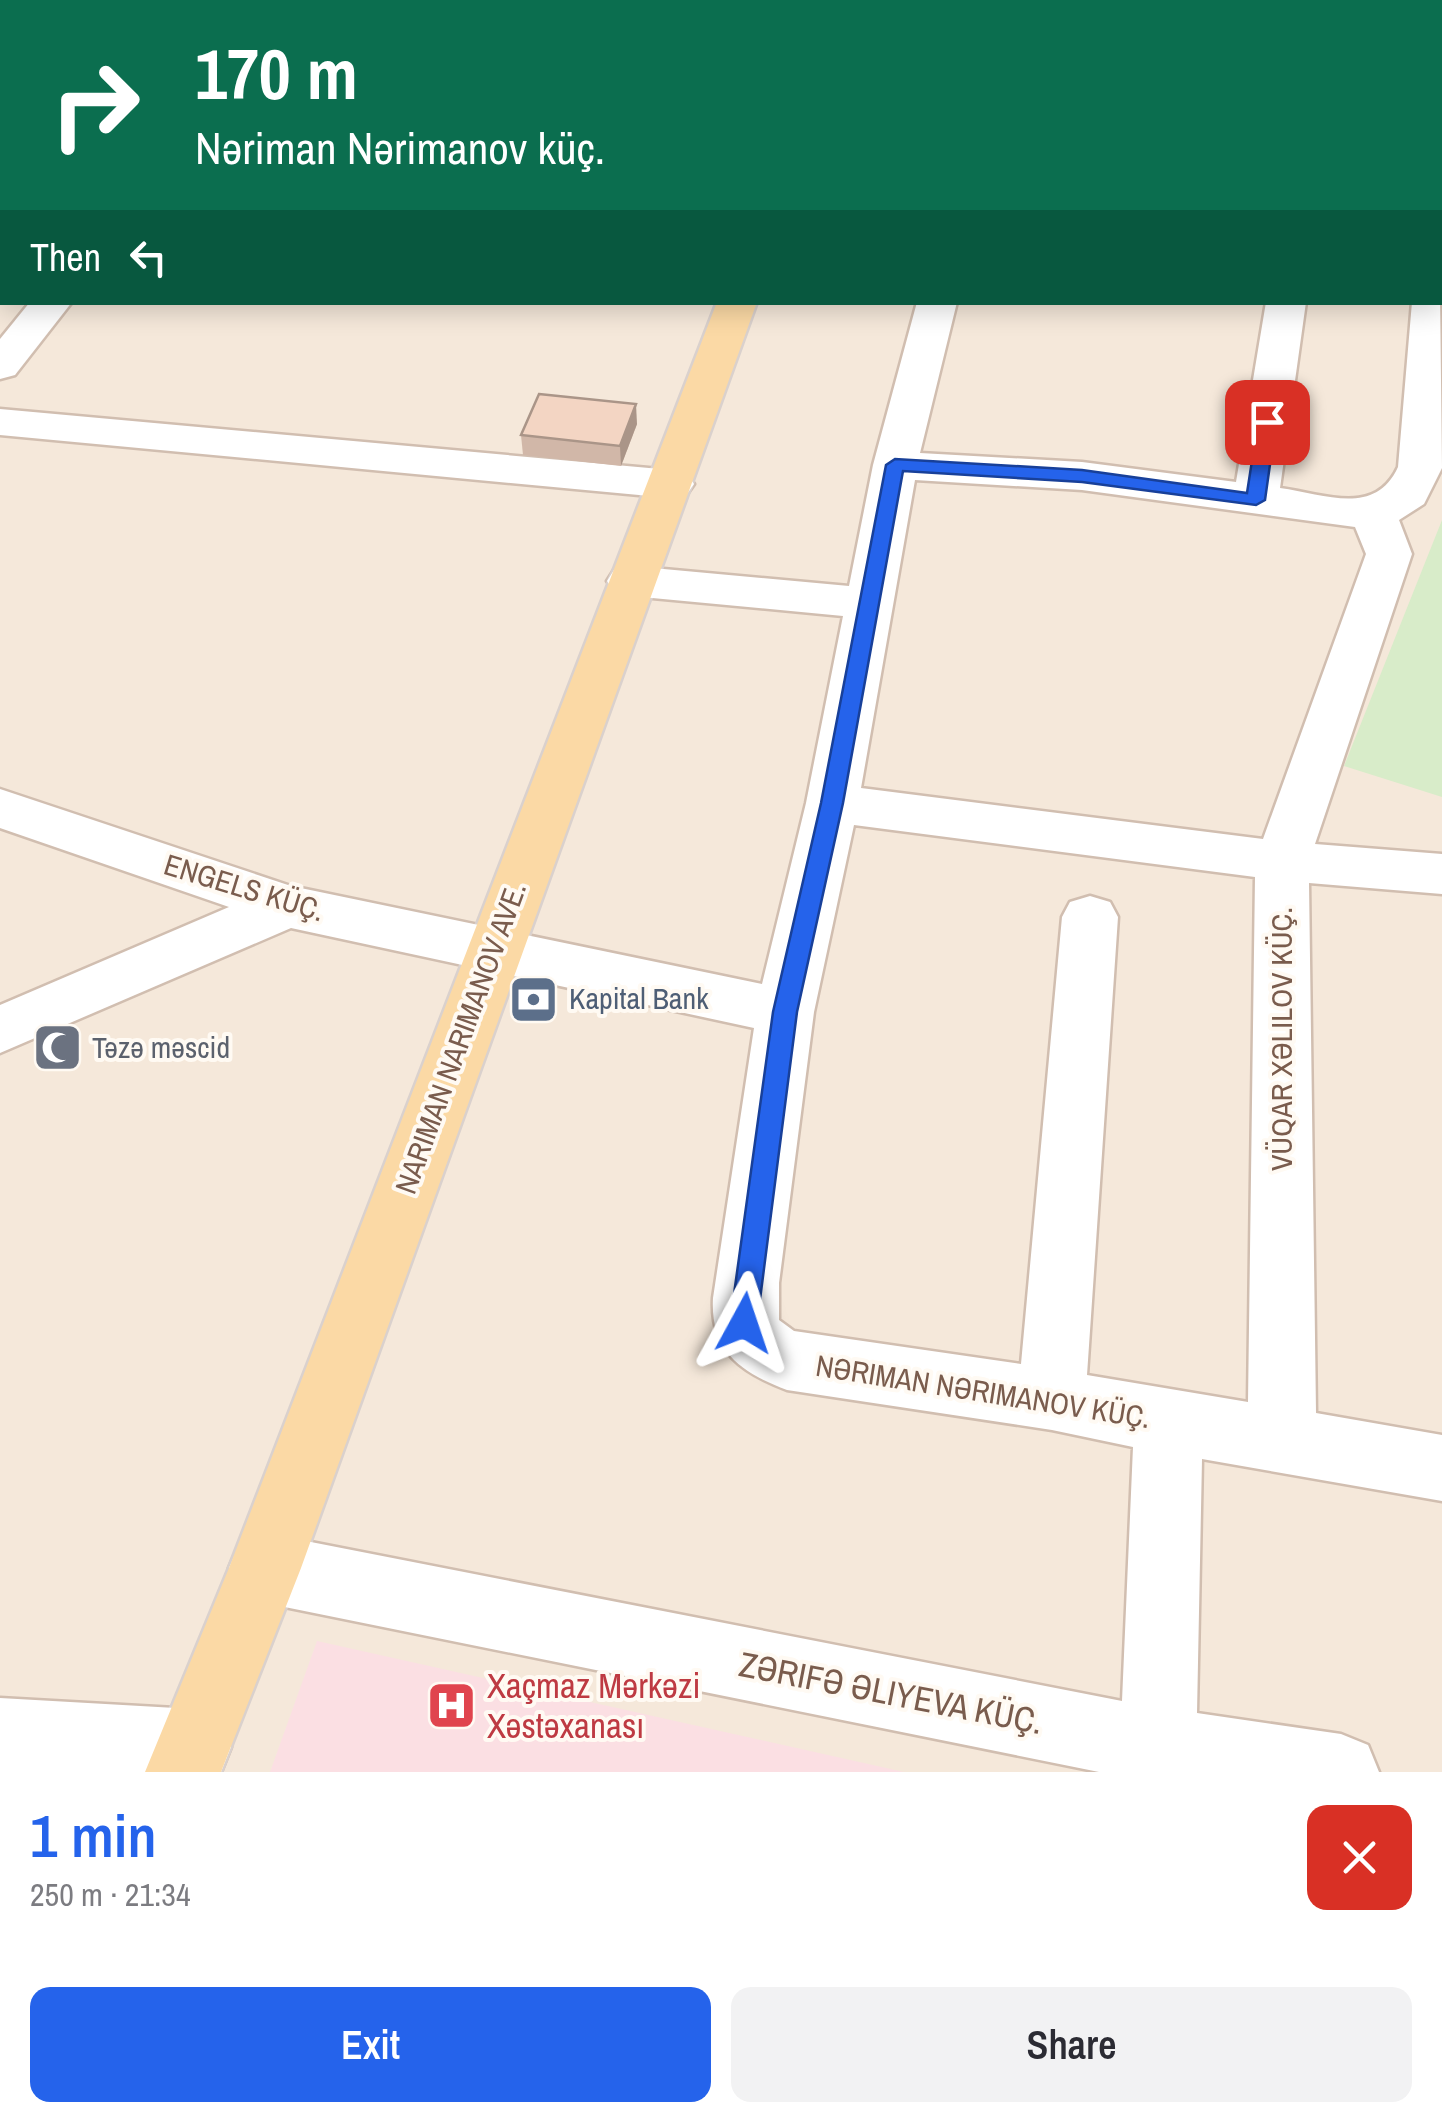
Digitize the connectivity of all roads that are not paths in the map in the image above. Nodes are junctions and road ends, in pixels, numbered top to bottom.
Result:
1 (50, 305) edge
2 (736, 305) edge
3 (936, 305) edge
4 (1286, 305) edge
5 (1432, 305) edge
6 (0, 366) edge
7 (0, 422) edge
8 (1432, 435) edge
9 (895, 465) junction
10 (670, 484) junction
11 (1256, 500) junction
12 (1374, 515) junction
13 (631, 581) junction
14 (869, 604) junction
15 (832, 803) junction
16 (0, 808) edge
17 (1282, 861) junction
18 (1442, 874) edge
19 (286, 906) junction
20 (1090, 918) dead end
21 (494, 949) junction
22 (785, 1012) junction
23 (0, 1030) edge
24 (1052, 1399) junction
25 (1168, 1424) junction
26 (1282, 1439) junction
27 (1442, 1468) edge
28 (265, 1568) junction
29 (0, 1736) edge
30 (188, 1759) edge
31 (1159, 1759) edge
32 (1341, 1772) edge

1 - 6 street
2 - 10 main road, NARIMAN NARIMANOV AVE.
3 - 9 street, NƏRIMAN NƏRIMANOV KÜÇ.
4 - 11 street
5 - 8 street
7 - 10 street
8 - 12 street
9 - 11 street
9 - 14 street, NƏRIMAN NƏRIMANOV KÜÇ.
10 - 13 main road, NARIMAN NARIMANOV AVE.
11 - 12 street
12 - 17 street, VÜQAR XƏLILOV KÜÇ.
13 - 14 street
13 - 21 main road, NARIMAN NARIMANOV AVE.
14 - 15 street, NƏRIMAN NƏRIMANOV KÜÇ.
15 - 17 street
15 - 22 street, NƏRIMAN NƏRIMANOV KÜÇ.
16 - 19 street, ENGELS KÜÇ.
17 - 18 street
17 - 26 street, VÜQAR XƏLILOV KÜÇ.
19 - 21 street, ENGELS KÜÇ.
19 - 23 street
20 - 24 street
21 - 22 street, ENGELS KÜÇ.
21 - 28 main road, NARIMAN NARIMANOV AVE.
22 - 24 street, NƏRIMAN NƏRIMANOV KÜÇ.
24 - 25 street, NƏRIMAN NƏRIMANOV KÜÇ.
25 - 26 street
25 - 31 street
26 - 27 street
28 - 30 main road, NARIMAN NARIMANOV AVE.
28 - 31 street, ZƏRIFƏ ƏLIYEVA KÜÇ.
29 - 30 street
31 - 32 street, ZƏRIFƏ ƏLIYEVA KÜÇ.

